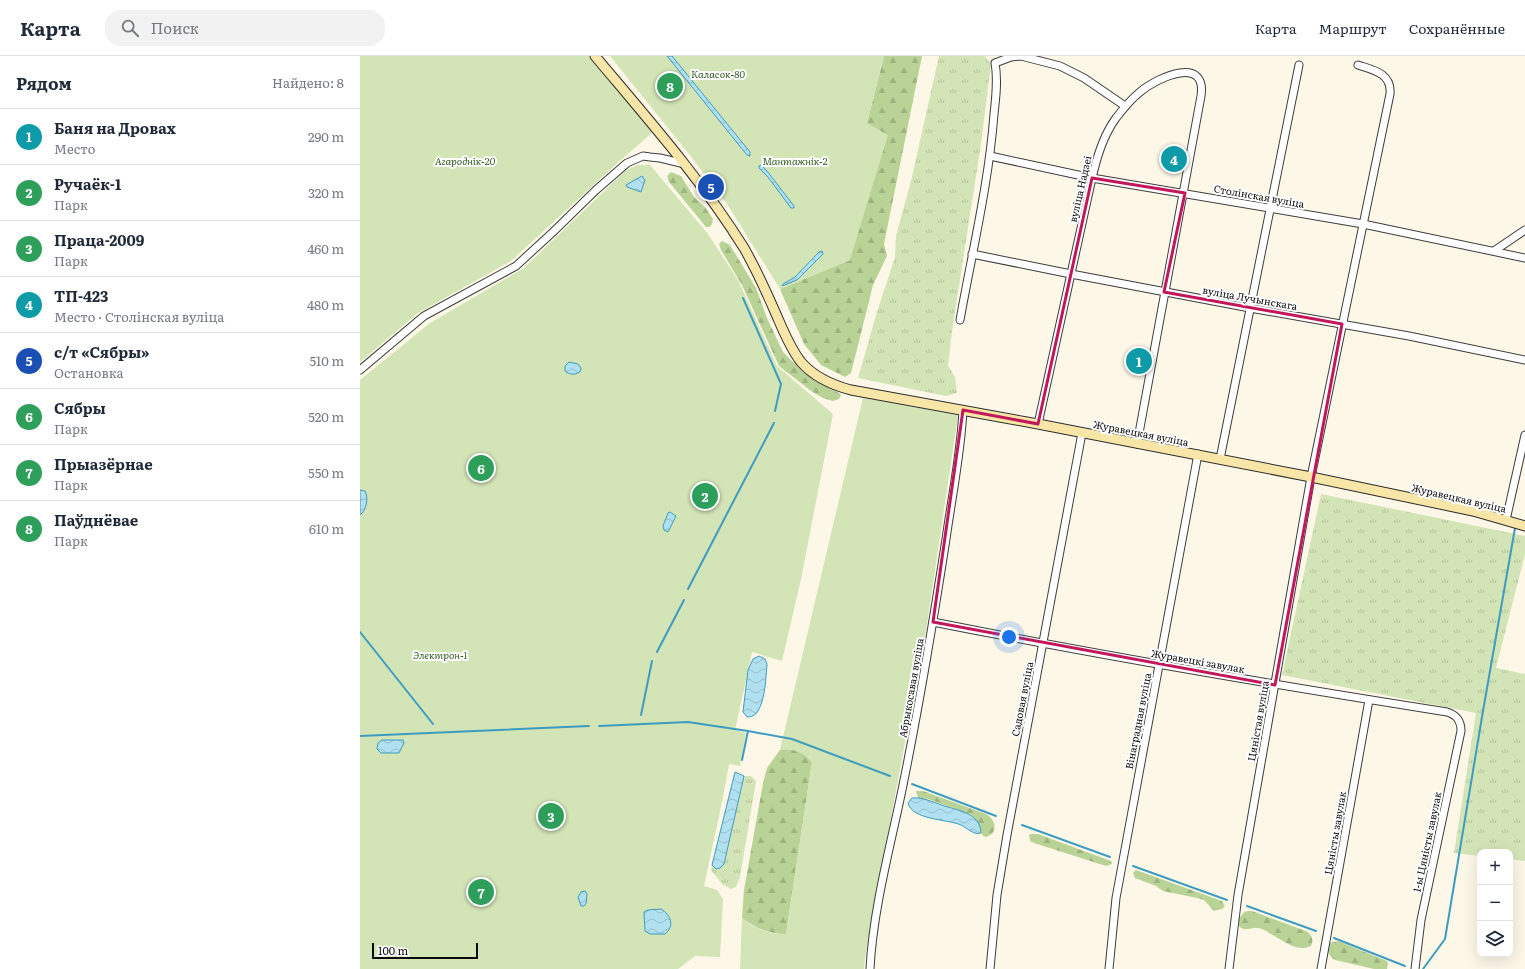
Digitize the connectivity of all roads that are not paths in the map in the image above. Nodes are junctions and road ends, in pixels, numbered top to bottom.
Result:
1 (595, 56) edge
2 (1299, 65) dead end
3 (1358, 65) dead end
4 (1125, 106) junction
5 (990, 156) junction
6 (685, 164) junction
7 (1092, 178) junction
8 (1185, 193) junction
9 (1270, 208) junction
10 (1363, 224) junction
11 (1525, 230) edge
12 (1494, 251) junction
13 (972, 254) junction
14 (1525, 258) edge
15 (1071, 274) junction
16 (1164, 292) junction
17 (1250, 308) junction
18 (960, 320) dead end
19 (1342, 324) junction
20 (1525, 360) edge
21 (360, 370) edge
22 (963, 410) junction
23 (1038, 424) junction
24 (1082, 433) junction
25 (1525, 435) edge
26 (1137, 444) junction
27 (1198, 454) junction
28 (1220, 459) junction
29 (1311, 477) junction
30 (1506, 520) junction
31 (1525, 526) edge
32 (933, 622) junction
33 (1043, 644) junction
34 (1159, 665) junction
35 (1275, 685) junction
36 (1369, 700) junction
37 (1459, 719) joint
38 (870, 969) edge
39 (990, 969) edge
40 (1109, 969) edge
41 (1229, 969) edge
42 (1321, 969) edge
43 (1415, 969) edge

1 - 6 street, Журавецкая вуліца
2 - 9 street
3 - 10 street, Цяністая вуліца
4 - 5 street
4 - 7 street, вуліца Надзеі
4 - 8 street, вуліца Надзеі
5 - 7 street, Столінская вуліца
5 - 13 street
6 - 21 street
6 - 22 street, Журавецкая вуліца
7 - 8 street, Столінская вуліца
7 - 15 street, вуліца Надзеі
8 - 9 street, Столінская вуліца
8 - 16 street
9 - 10 street, Столінская вуліца
9 - 17 street
10 - 12 street, Столінская вуліца
10 - 19 street, Цяністая вуліца
11 - 12 street
12 - 14 street, Столінская вуліца
13 - 15 street, вуліца Лучынскага
13 - 18 street
15 - 16 street, вуліца Лучынскага
15 - 23 street, вуліца Надзеі
16 - 17 street, вуліца Лучынскага
16 - 26 street
17 - 19 street, вуліца Лучынскага
17 - 28 street
19 - 20 street, вуліца Лучынскага
19 - 29 street, Цяністая вуліца
22 - 23 street, Журавецкая вуліца
22 - 32 street, Абрыкосавая вуліца
23 - 24 street, Журавецкая вуліца
24 - 26 street, Журавецкая вуліца
24 - 33 street, Садовая вуліца
25 - 30 street
26 - 27 street, Журавецкая вуліца
27 - 28 street, Журавецкая вуліца
27 - 34 street, Вінаградная вуліца
28 - 29 street, Журавецкая вуліца
29 - 30 street, Журавецкая вуліца
29 - 35 street, Цяністая вуліца
30 - 31 street, Журавецкая вуліца
32 - 33 street, Журавецкі завулак
32 - 38 street, Абрыкосавая вуліца
33 - 34 street, Журавецкі завулак
33 - 39 street, Садовая вуліца
34 - 35 street, Журавецкі завулак
34 - 40 street, Вінаградная вуліца
35 - 36 street, Журавецкі завулак
35 - 41 street, Цяністая вуліца
36 - 37 street, Журавецкі завулак
36 - 42 street, Цяністы завулак
37 - 43 street, 1-ы Цяністы завулак

